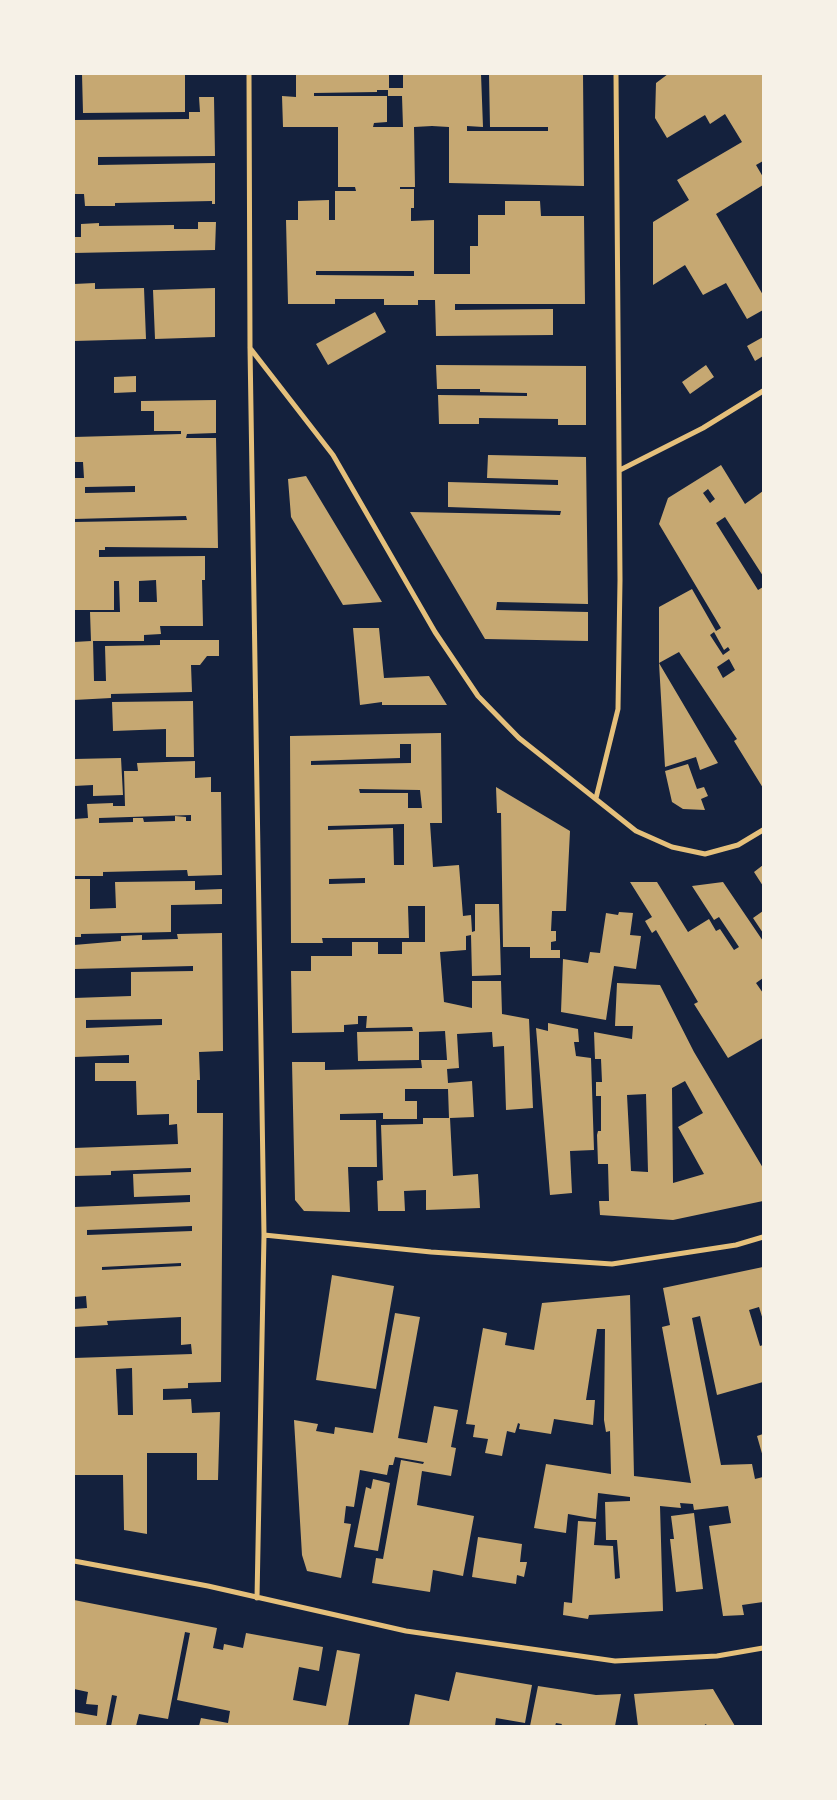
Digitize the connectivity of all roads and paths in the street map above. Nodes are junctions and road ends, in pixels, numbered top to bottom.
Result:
1 (248, 74) edge
2 (616, 74) edge
3 (250, 347) junction
4 (763, 392) edge
5 (620, 470) junction
6 (596, 798) junction
7 (763, 830) edge
8 (264, 1236) junction
9 (763, 1237) edge
10 (74, 1561) edge
11 (257, 1598) junction
12 (763, 1648) edge

1 - 3 street
2 - 5 street
3 - 6 street
3 - 8 street
4 - 5 street
5 - 6 street
6 - 7 street
8 - 9 street
8 - 11 street
10 - 11 street
11 - 12 street

